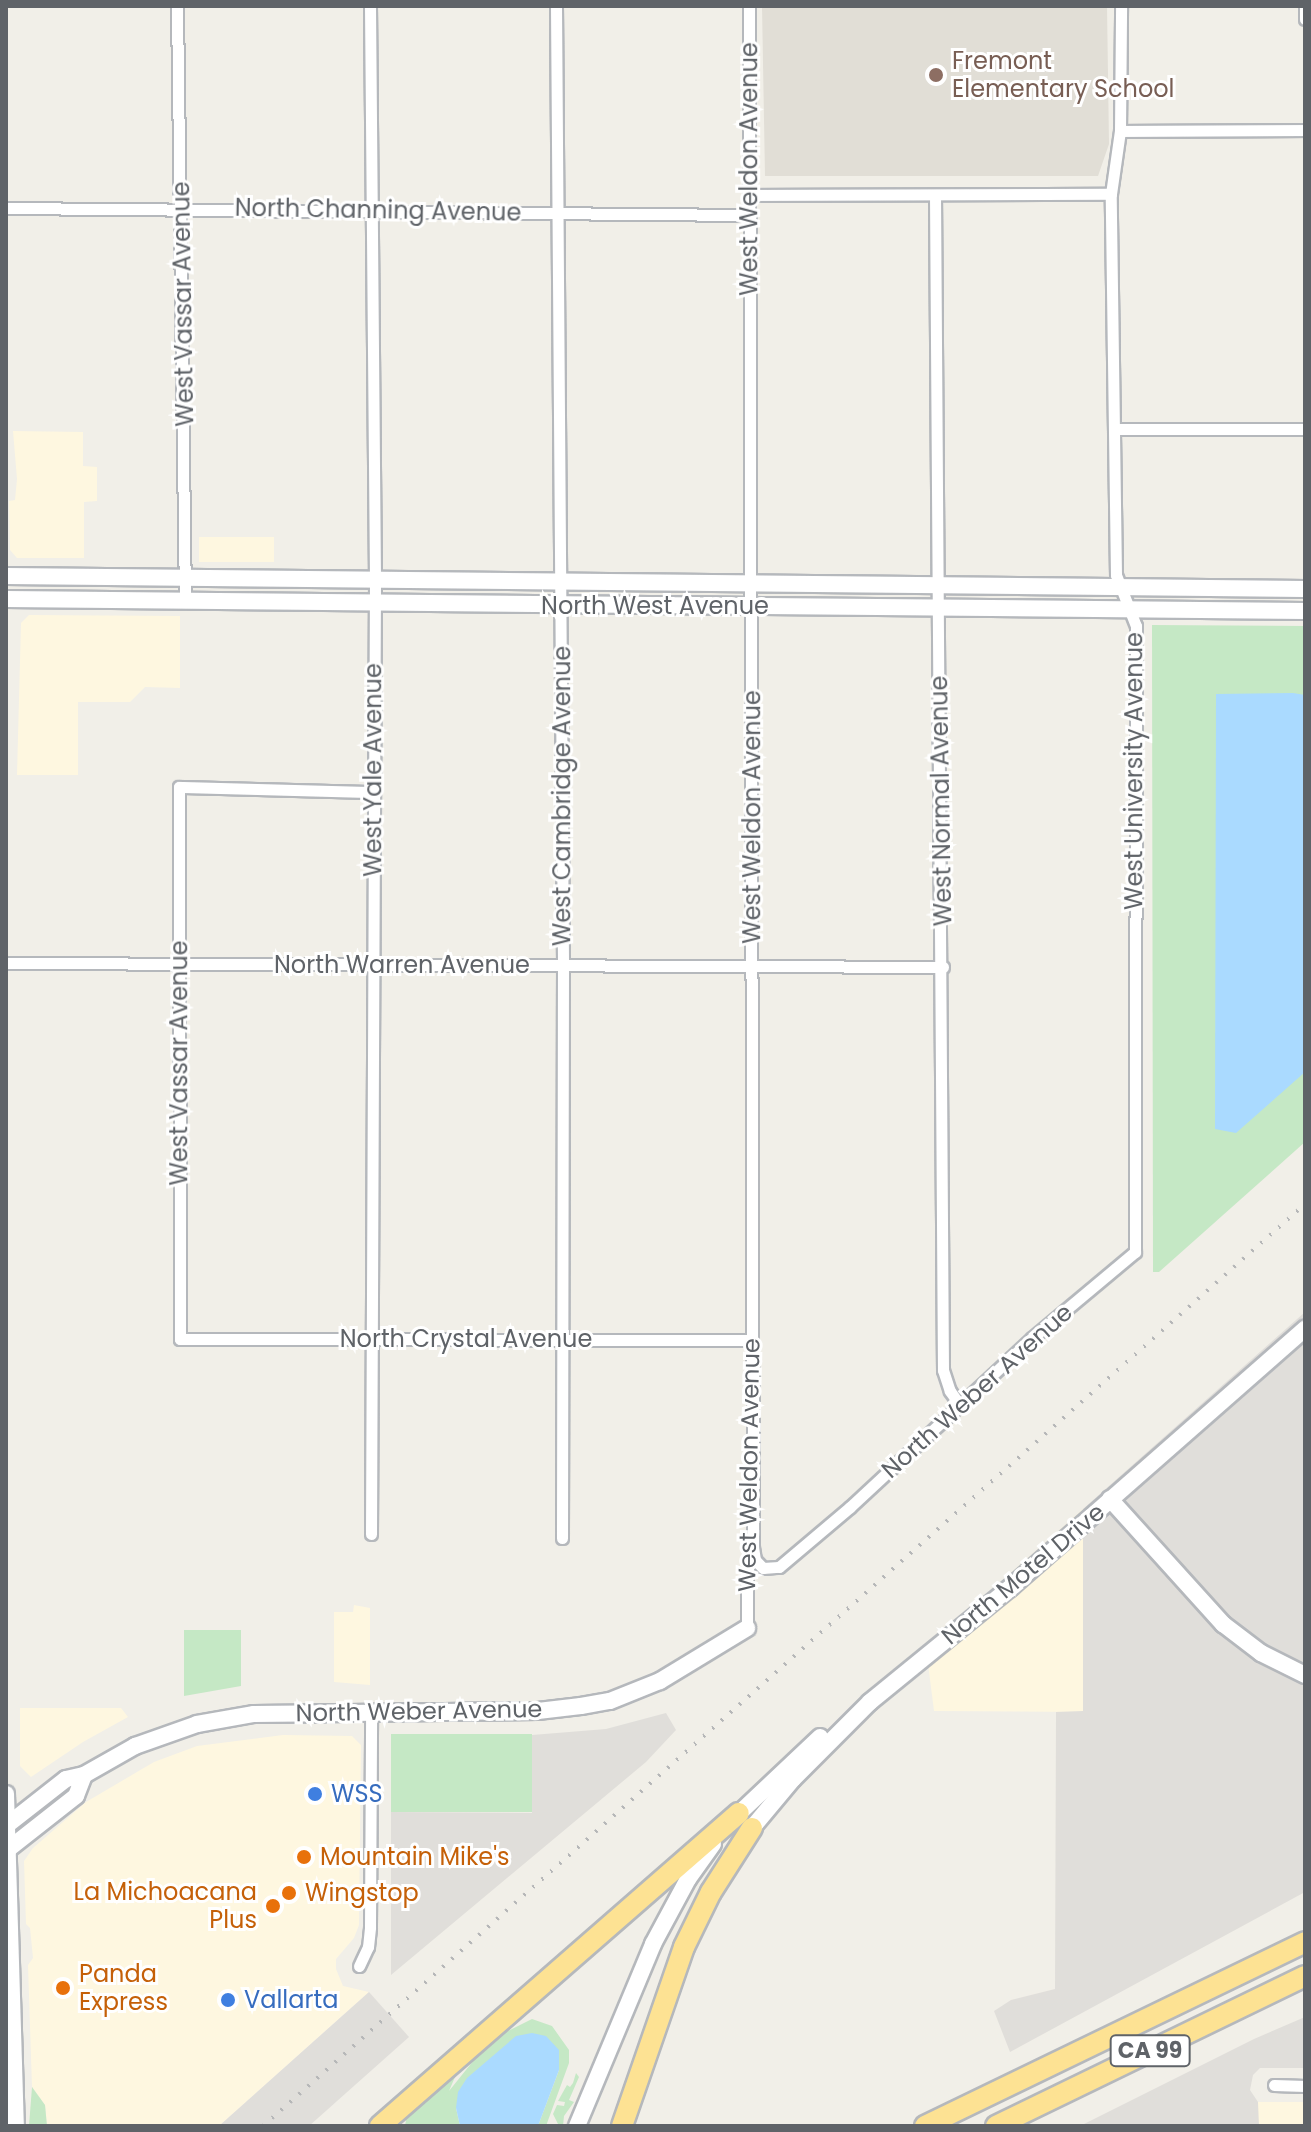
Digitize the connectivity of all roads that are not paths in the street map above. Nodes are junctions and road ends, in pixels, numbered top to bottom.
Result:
1 (177, 6) edge
2 (370, 6) edge
3 (556, 6) edge
4 (749, 6) edge
5 (1121, 6) edge
6 (1305, 6) edge
7 (1305, 19) edge
8 (1305, 130) edge
9 (1120, 131) junction
10 (1111, 194) junction
11 (749, 195) junction
12 (935, 195) junction
13 (182, 207) junction
14 (6, 208) edge
15 (371, 211) junction
16 (558, 212) junction
17 (749, 215) junction
18 (1115, 429) junction
19 (1305, 429) edge
20 (6, 576) edge
21 (185, 579) junction
22 (375, 581) junction
23 (560, 583) junction
24 (750, 586) junction
25 (939, 586) junction
26 (1120, 587) junction
27 (1305, 589) edge
28 (6, 599) edge
29 (185, 602) junction
30 (374, 604) junction
31 (560, 605) junction
32 (751, 606) junction
33 (939, 608) junction
34 (1129, 611) junction
35 (1305, 611) edge
36 (372, 792) junction
37 (6, 963) edge
38 (179, 964) junction
39 (372, 965) junction
40 (563, 966) junction
41 (752, 966) junction
42 (943, 967) junction
43 (1135, 1252) joint
44 (1305, 1329) edge
45 (180, 1339) joint
46 (371, 1339) junction
47 (561, 1339) junction
48 (752, 1340) junction
49 (959, 1404) junction
50 (1110, 1499) junction
51 (371, 1534) dead end
52 (562, 1538) dead end
53 (753, 1547) junction
54 (747, 1628) joint
55 (1305, 1675) edge
56 (371, 1712) junction
57 (84, 1775) junction
58 (6, 1794) edge
59 (745, 1821) junction
60 (6, 1826) edge
61 (7, 1851) edge
62 (1305, 1942) edge
63 (359, 1966) dead end
64 (1305, 1976) edge
65 (1274, 2085) dead end
66 (1305, 2086) edge
67 (16, 2126) edge
68 (380, 2126) edge
69 (577, 2126) edge
70 (622, 2126) edge
71 (925, 2126) edge
72 (998, 2126) edge

1 - 13 street, West Vassar Avenue
2 - 15 street, West Yale Avenue
3 - 16 street, West Cambridge Avenue
4 - 11 street, West Weldon Avenue
5 - 9 street, West University Avenue
6 - 7 street
8 - 9 street
9 - 10 street, West University Avenue
10 - 12 street
10 - 18 street, West University Avenue
11 - 12 street
11 - 17 street, West Weldon Avenue
12 - 25 street, West Normal Avenue
13 - 14 street, North Channing Avenue
13 - 15 street, North Channing Avenue
13 - 21 street, West Vassar Avenue
15 - 16 street, North Channing Avenue
15 - 22 street, West Yale Avenue
16 - 17 street, North Channing Avenue
16 - 23 street, West Cambridge Avenue
17 - 24 street, West Weldon Avenue
18 - 19 street
18 - 26 street, West University Avenue
20 - 21 main road, North West Avenue
21 - 22 main road, North West Avenue
21 - 29 street, West Vassar Avenue
22 - 23 main road, North West Avenue
22 - 30 street, West Yale Avenue
23 - 24 main road, North West Avenue
23 - 31 street, West Cambridge Avenue
24 - 25 main road, North West Avenue
24 - 32 street, West Weldon Avenue
25 - 26 main road, North West Avenue
25 - 33 street, West Normal Avenue
26 - 27 main road, North West Avenue
26 - 34 street, West University Avenue
28 - 29 main road, North West Avenue
29 - 30 main road, North West Avenue
30 - 31 main road, North West Avenue
30 - 36 street, West Yale Avenue
31 - 32 main road, North West Avenue
31 - 40 street, West Cambridge Avenue
32 - 33 main road, North West Avenue
32 - 41 street, West Weldon Avenue
33 - 34 main road, North West Avenue
33 - 42 street, West Normal Avenue
34 - 35 main road, North West Avenue
34 - 43 street, West University Avenue
36 - 38 street, West Vassar Avenue
36 - 39 street, West Yale Avenue
37 - 38 street, North Warren Avenue
38 - 39 street, North Warren Avenue
38 - 45 street, West Vassar Avenue
39 - 40 street, North Warren Avenue
39 - 46 street, West Yale Avenue
40 - 41 street, North Warren Avenue
40 - 47 street, West Cambridge Avenue
41 - 42 street, North Warren Avenue
41 - 48 street, West Weldon Avenue
42 - 49 street, West Normal Avenue
43 - 49 street, North Weber Avenue
44 - 50 main road, North Motel Drive
45 - 46 street, North Crystal Avenue
46 - 47 street, North Crystal Avenue
46 - 51 street, West Yale Avenue
47 - 48 street, North Crystal Avenue
47 - 52 street, West Cambridge Avenue
48 - 53 street, West Weldon Avenue
49 - 53 street, North Weber Avenue
50 - 55 main road
50 - 59 main road, North Motel Drive
53 - 54 street, West Weldon Avenue
54 - 56 main road, North Weber Avenue
56 - 57 main road, North Weber Avenue
56 - 63 street
57 - 60 main road, North Weber Avenue
57 - 61 main road, North Weber Avenue
58 - 60 main road
59 - 68 highway
59 - 69 main road, North Motel Drive
59 - 70 highway
60 - 61 main road
61 - 67 main road
62 - 71 highway, CA 99
64 - 72 highway, CA 99
65 - 66 street

